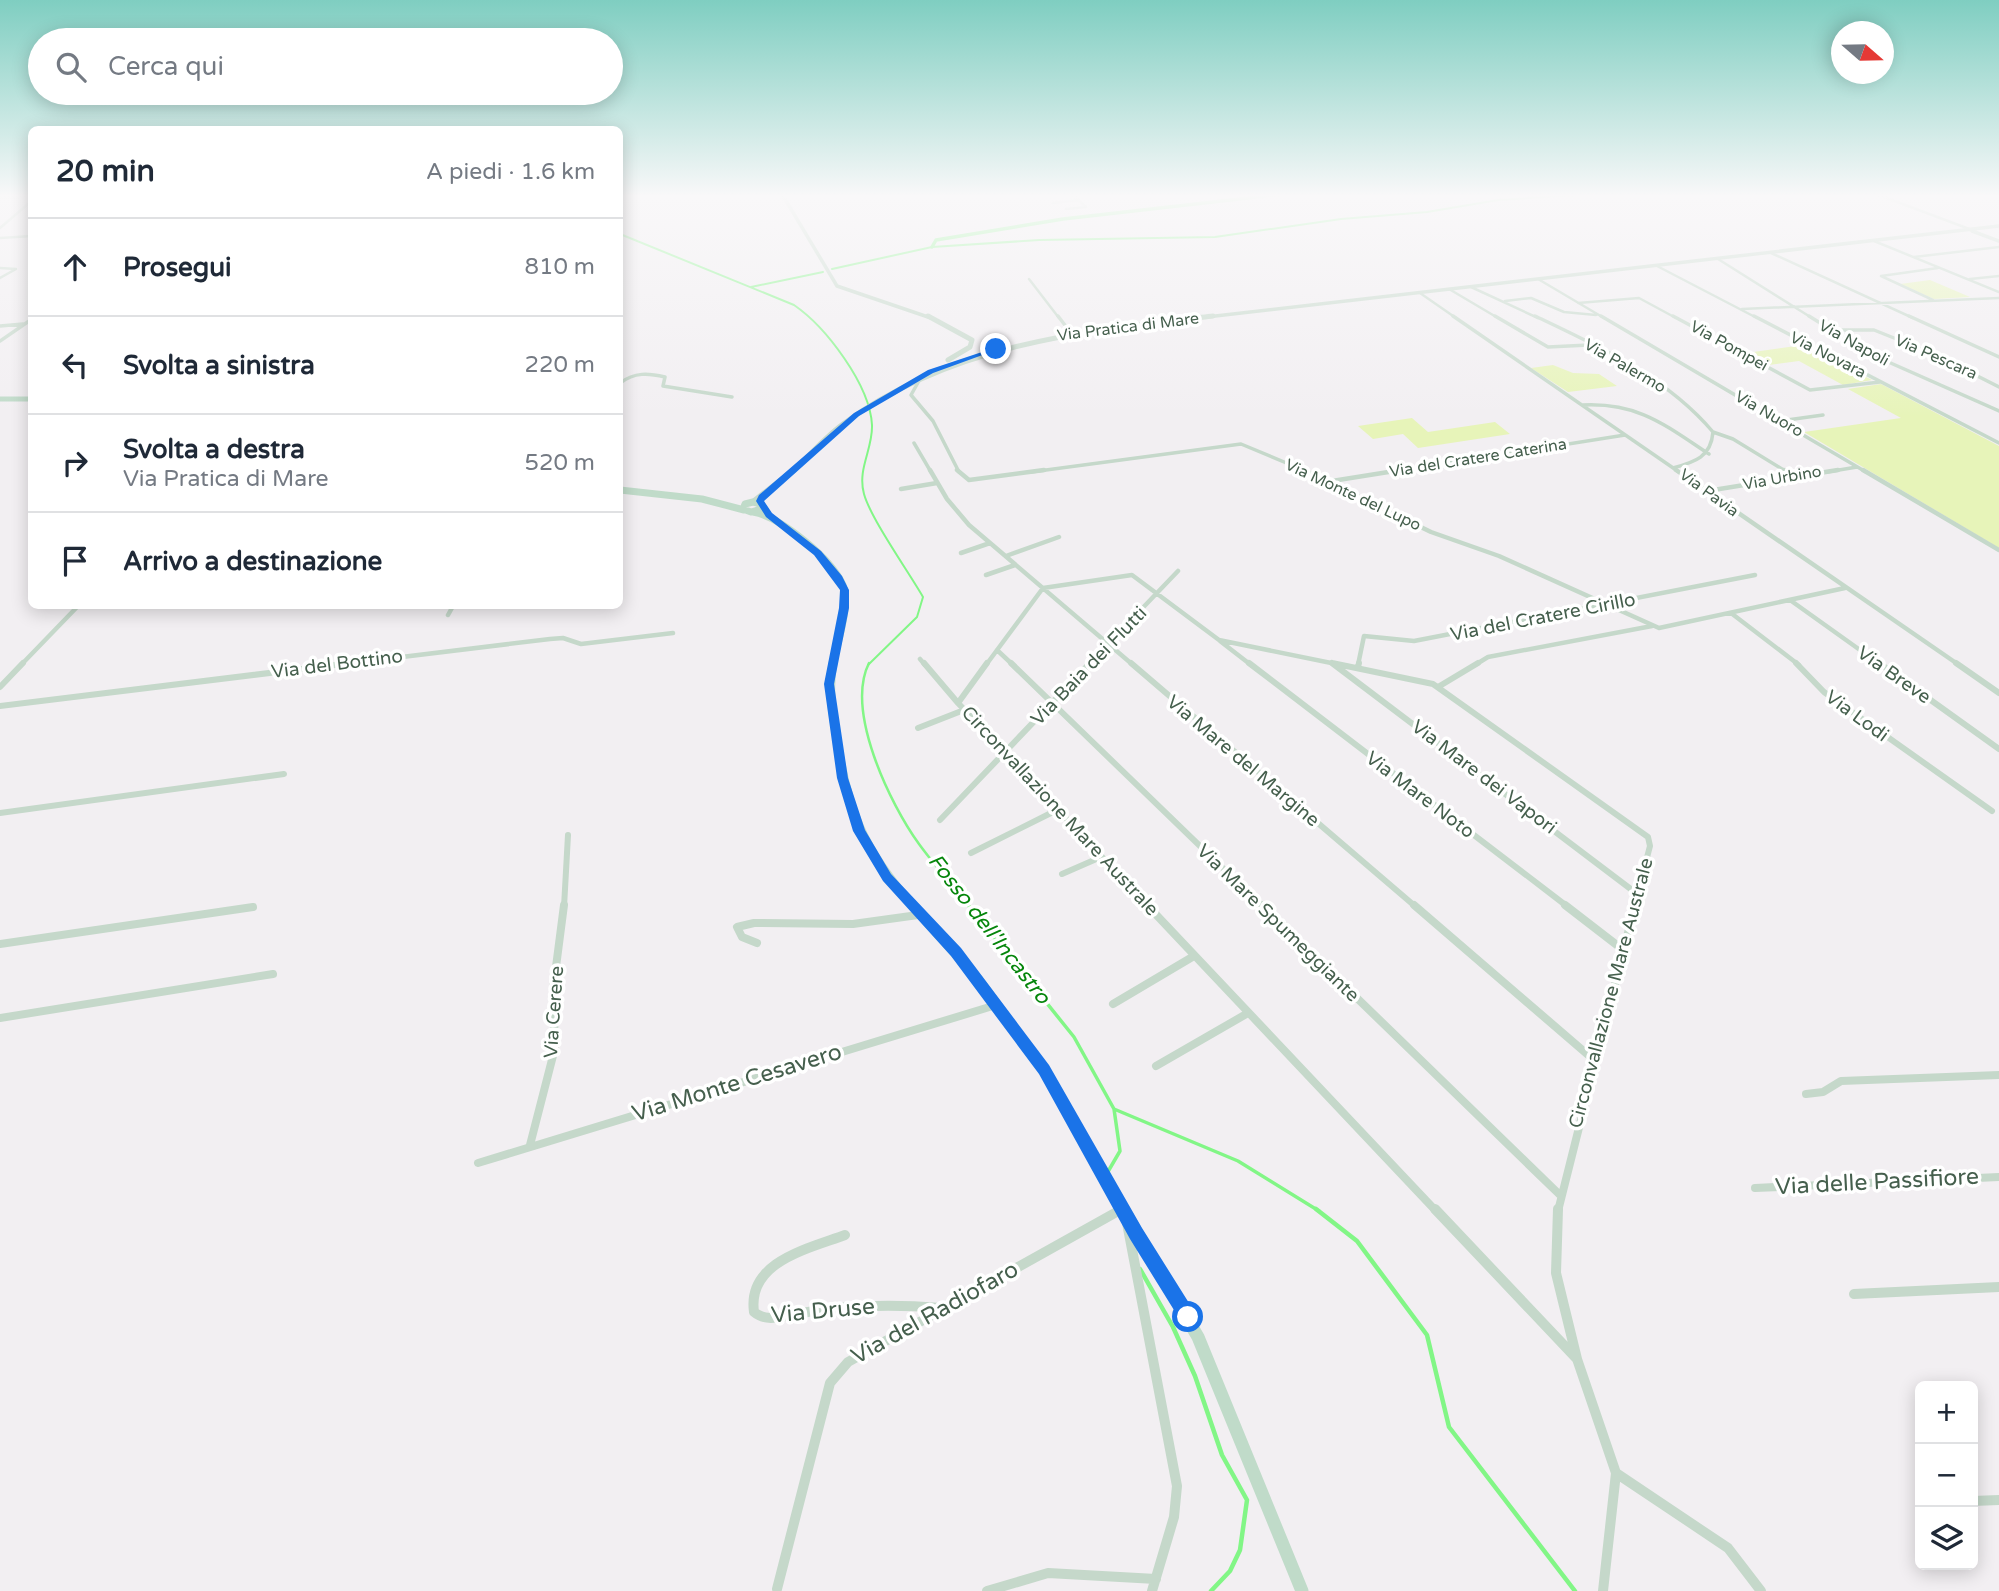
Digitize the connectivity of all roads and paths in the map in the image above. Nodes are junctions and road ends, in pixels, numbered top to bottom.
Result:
1 (2, 268) edge
2 (826, 268) edge
3 (1629, 268) edge
4 (1663, 268) edge
5 (1732, 268) edge
6 (1805, 268) edge
7 (1938, 268) edge
8 (1940, 268) edge
9 (1999, 276) edge
10 (0, 278) edge
11 (1029, 279) dead end
12 (1538, 279) junction
13 (1968, 279) junction
14 (1471, 287) junction
15 (1449, 289) junction
16 (1999, 292) edge
17 (1420, 293) junction
18 (1999, 298) edge
19 (1935, 301) junction
20 (1503, 302) junction
21 (1577, 303) junction
22 (1881, 303) junction
23 (1792, 307) junction
24 (1740, 309) junction
25 (1598, 315) junction
26 (28, 323) edge
27 (24, 324) junction
28 (0, 326) edge
29 (1830, 330) junction
30 (1071, 333) junction
31 (0, 341) edge
32 (1591, 345) junction
33 (1999, 357) edge
34 (920, 377) junction
35 (623, 381) edge
36 (1881, 382) junction
37 (1999, 387) edge
38 (732, 397) dead end
39 (0, 399) edge
40 (28, 399) edge
41 (1582, 405) junction
42 (1999, 411) edge
43 (1823, 415) dead end
44 (1780, 421) junction
45 (1713, 432) junction
46 (1625, 435) junction
47 (914, 443) dead end
48 (1999, 443) edge
49 (1709, 454) junction
50 (1857, 467) junction
51 (1673, 468) junction
52 (1794, 476) junction
53 (1330, 481) junction
54 (937, 483) junction
55 (623, 489) edge
56 (901, 489) dead end
57 (1707, 491) junction
58 (757, 505) junction
59 (1059, 537) dead end
60 (990, 543) junction
61 (1999, 550) edge
62 (961, 553) dead end
63 (1006, 556) junction
64 (1015, 565) junction
65 (1178, 571) dead end
66 (986, 575) dead end
67 (1755, 575) dead end
68 (1043, 588) junction
69 (1845, 588) junction
70 (1158, 593) junction
71 (1789, 600) junction
72 (1606, 605) junction
73 (75, 609) edge
74 (451, 609) edge
75 (1731, 613) junction
76 (448, 615) dead end
77 (1652, 626) junction
78 (673, 633) dead end
79 (1219, 640) junction
80 (1107, 645) junction
81 (997, 650) junction
82 (920, 659) dead end
83 (1331, 662) junction
84 (1358, 667) junction
85 (0, 687) edge
86 (1438, 687) junction
87 (1999, 693) edge
88 (958, 703) junction
89 (1051, 705) junction
90 (0, 706) edge
91 (964, 710) junction
92 (918, 728) dead end
93 (1999, 749) edge
94 (1004, 754) junction
95 (284, 774) dead end
96 (1057, 810) junction
97 (1992, 811) dead end
98 (0, 813) edge
99 (940, 820) dead end
100 (568, 835) dead end
101 (971, 853) dead end
102 (1101, 857) junction
103 (1062, 874) dead end
104 (1636, 893) junction
105 (253, 907) dead end
106 (918, 915) junction
107 (757, 943) dead end
108 (0, 944) edge
109 (1622, 949) junction
110 (1194, 956) junction
111 (274, 974) dead end
112 (1113, 1004) dead end
113 (996, 1005) junction
114 (1248, 1013) junction
115 (0, 1018) edge
116 (1594, 1060) junction
117 (1156, 1066) dead end
118 (1999, 1075) edge
119 (1806, 1094) dead end
120 (530, 1146) junction
121 (478, 1163) dead end
122 (1999, 1177) edge
123 (1755, 1188) dead end
124 (1560, 1195) junction
125 (1124, 1208) junction
126 (845, 1235) dead end
127 (1999, 1287) edge
128 (1854, 1294) dead end
129 (943, 1308) junction
130 (1577, 1359) junction
131 (1616, 1473) junction
132 (1999, 1500) edge
133 (1978, 1501) edge
134 (1156, 1579) junction
135 (777, 1589) edge
136 (987, 1591) edge
137 (1152, 1591) edge
138 (1302, 1591) edge
139 (1603, 1591) edge
140 (1761, 1591) edge

1 - 10 street
2 - 34 street
3 - 12 street, Via Pratica di Mare
4 - 24 street, Via Novara
5 - 23 street, Via Napoli
6 - 22 street
7 - 19 street
8 - 13 street
9 - 13 street
11 - 30 street
12 - 14 street, Via Pratica di Mare
12 - 21 street, Via Nuoro
13 - 16 street
14 - 15 street, Via Pratica di Mare
14 - 20 street, Via Palermo
15 - 17 street, Via Pratica di Mare
15 - 32 street
17 - 30 street, Via Pratica di Mare
17 - 41 street, Via Pavia
18 - 19 street
19 - 22 street
20 - 25 street
20 - 32 street, Via Palermo
21 - 25 street, Via Nuoro
21 - 36 street, Via Pompei
22 - 23 street
22 - 33 street
23 - 24 street
23 - 29 street, Via Napoli
24 - 36 street, Via Novara
25 - 44 street, Via Nuoro
26 - 27 street
27 - 28 street
27 - 31 street
29 - 37 street, Via Pescara
29 - 42 street, Via Napoli
30 - 34 street, Via Pratica di Mare
32 - 45 street, Via Palermo
34 - 53 street, Via Monte del Lupo
34 - 58 street, Via Pratica di Mare
35 - 38 street
36 - 48 street, Via Novara
39 - 40 main road
41 - 46 street, Via Pavia
41 - 49 street
43 - 44 street
44 - 50 street, Via Nuoro
45 - 49 street
45 - 52 street
46 - 51 street, Via Pavia
46 - 53 street, Via del Cratere Caterina
47 - 54 street, Via Mare del Margine
49 - 51 street
50 - 52 street, Via Urbino
50 - 61 street, Via Nuoro
51 - 57 street, Via Pavia
52 - 57 street, Via Urbino
53 - 72 street, Via Monte del Lupo
54 - 56 street
54 - 60 street, Via Mare del Margine
55 - 58 main road
57 - 69 street, Via Pavia
58 - 58 main road
58 - 106 main road
59 - 63 street
60 - 62 street
60 - 63 street, Via Mare del Margine
63 - 64 street, Via Mare del Margine
64 - 66 street
64 - 68 street, Via Mare del Margine
65 - 70 street, Via Baia dei Flutti
67 - 72 street, Via del Cratere Cirillo
68 - 70 street, Circonvallazione Mare Australe
68 - 80 street, Via Mare del Margine
68 - 81 street, Circonvallazione Mare Australe
69 - 71 street, Via Monte del Lupo
69 - 87 street, Via Pavia
70 - 79 street, Circonvallazione Mare Australe
70 - 80 street, Via Baia dei Flutti
71 - 75 street, Via Monte del Lupo
71 - 93 street, Via Breve
72 - 77 street, Via Monte del Lupo
72 - 84 street, Via del Cratere Cirillo
73 - 85 street
74 - 76 street
75 - 77 street, Via Monte del Lupo
75 - 97 street, Via Lodi
77 - 86 street
78 - 90 street, Via del Bottino
79 - 83 street, Circonvallazione Mare Australe
79 - 109 street, Via Mare Noto
80 - 89 street, Via Baia dei Flutti
80 - 116 street, Via Mare del Margine
81 - 88 street, Circonvallazione Mare Australe
81 - 89 street, Via Mare Spumeggiante
82 - 88 street
83 - 84 street, Circonvallazione Mare Australe
83 - 104 street, Via Mare dei Vapori
84 - 86 street, Circonvallazione Mare Australe
86 - 104 street, Circonvallazione Mare Australe
88 - 91 street, Circonvallazione Mare Australe
89 - 94 street, Via Baia dei Flutti
89 - 124 street, Via Mare Spumeggiante
91 - 92 street
91 - 94 street, Circonvallazione Mare Australe
94 - 96 street, Circonvallazione Mare Australe
94 - 99 street, Via Baia dei Flutti
95 - 98 street
96 - 101 street
96 - 102 street, Circonvallazione Mare Australe
100 - 120 street, Via Cerere
102 - 103 street
102 - 110 street, Circonvallazione Mare Australe
104 - 109 street, Circonvallazione Mare Australe
105 - 108 street
106 - 107 street
106 - 113 main road
109 - 116 street, Circonvallazione Mare Australe
110 - 112 street
110 - 114 street, Circonvallazione Mare Australe
111 - 115 street
113 - 120 street, Via Monte Cesavero
113 - 125 main road
114 - 117 street
114 - 130 street, Circonvallazione Mare Australe
116 - 124 street, Circonvallazione Mare Australe
118 - 119 street
120 - 121 street, Via Monte Cesavero
122 - 123 street, Via delle Passifiore
124 - 130 street, Circonvallazione Mare Australe
125 - 129 street, Via del Radiofaro
125 - 134 street
125 - 138 main road
126 - 129 street, Via Druse
127 - 128 street
129 - 135 street, Via del Radiofaro
130 - 131 street, Circonvallazione Mare Australe
131 - 139 street
131 - 140 street
132 - 133 street
134 - 136 street
134 - 137 street

